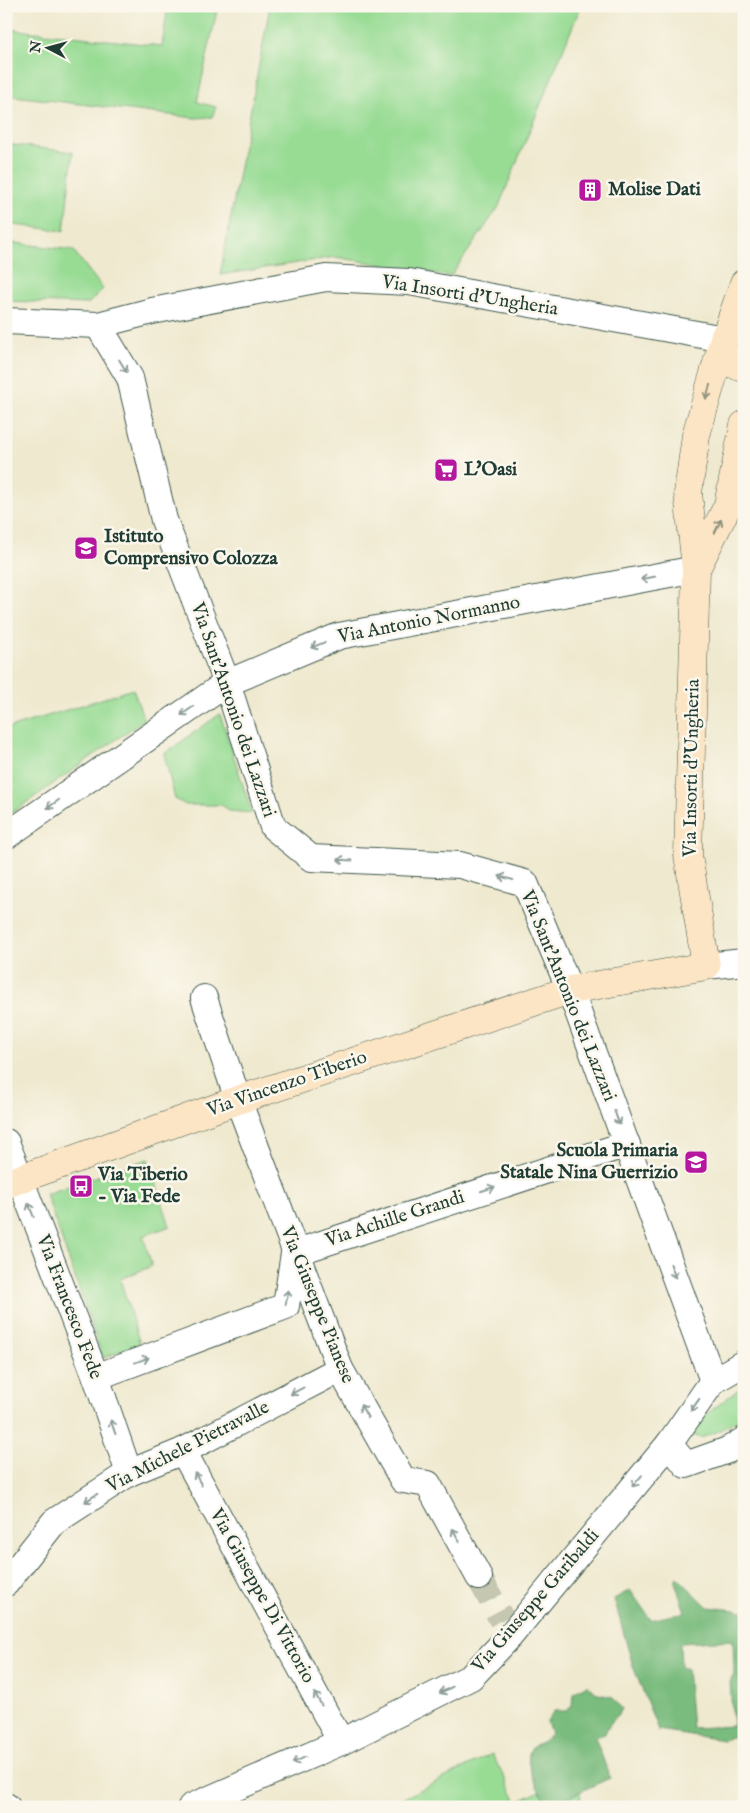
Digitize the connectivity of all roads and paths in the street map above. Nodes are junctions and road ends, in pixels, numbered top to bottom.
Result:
1 (744, 283) edge
2 (6, 321) edge
3 (98, 325) junction
4 (729, 335) edge
5 (744, 368) edge
6 (744, 425) edge
7 (696, 569) junction
8 (227, 683) junction
9 (6, 836) edge
10 (744, 962) edge
11 (706, 966) junction
12 (570, 990) junction
13 (204, 998) dead end
14 (238, 1100) junction
15 (6, 1142) edge
16 (626, 1144) junction
17 (13, 1182) edge
18 (294, 1252) junction
19 (744, 1363) edge
20 (340, 1369) junction
21 (96, 1377) junction
22 (713, 1381) junction
23 (744, 1440) edge
24 (669, 1444) junction
25 (182, 1451) junction
26 (129, 1473) junction
27 (479, 1577) tunnel mouth
28 (6, 1583) edge
29 (341, 1742) junction
30 (191, 1807) edge

1 - 4 main road, Via Insorti d'Ungheria
2 - 3 street
3 - 4 street, Via Insorti d'Ungheria
3 -> 8 street, Via Sant'Antonio dei Lazzari
4 - 5 main road
4 -> 7 main road, Via Insorti d'Ungheria
7 -> 6 main road, Via Insorti d'Ungheria
7 -> 8 street, Via Antonio Normanno
7 - 11 main road, Via Insorti d'Ungheria
8 -> 9 street, Via Antonio Normanno
12 -> 8 street, Via Sant'Antonio dei Lazzari
10 - 11 street
11 - 12 main road, Via Vincenzo Tiberio
12 - 14 main road, Via Vincenzo Tiberio
12 -> 16 street, Via Sant'Antonio dei Lazzari
13 - 14 street, Via Giuseppe Pianese
14 - 17 main road, Via Vincenzo Tiberio
14 - 18 street, Via Giuseppe Pianese
15 - 17 street, Via Francesco Fede
18 -> 16 street, Via Achille Grandi
16 -> 22 street, Via Sant'Antonio dei Lazzari
21 -> 17 street, Via Francesco Fede
18 - 20 street, Via Giuseppe Pianese
21 -> 18 street
19 - 22 street, Via Giuseppe Garibaldi
20 -> 25 street, Via Michele Pietravalle
27 -> 20 street, Via Giuseppe Pianese
26 -> 21 street, Via Francesco Fede
22 -> 24 street, Via Giuseppe Garibaldi
23 - 24 street
24 -> 29 street, Via Giuseppe Garibaldi
25 - 26 street, Via Michele Pietravalle
29 -> 25 street, Via Giuseppe Di Vittorio
26 -> 28 street, Via Michele Pietravalle
29 -> 30 street, Via Giuseppe Garibaldi

